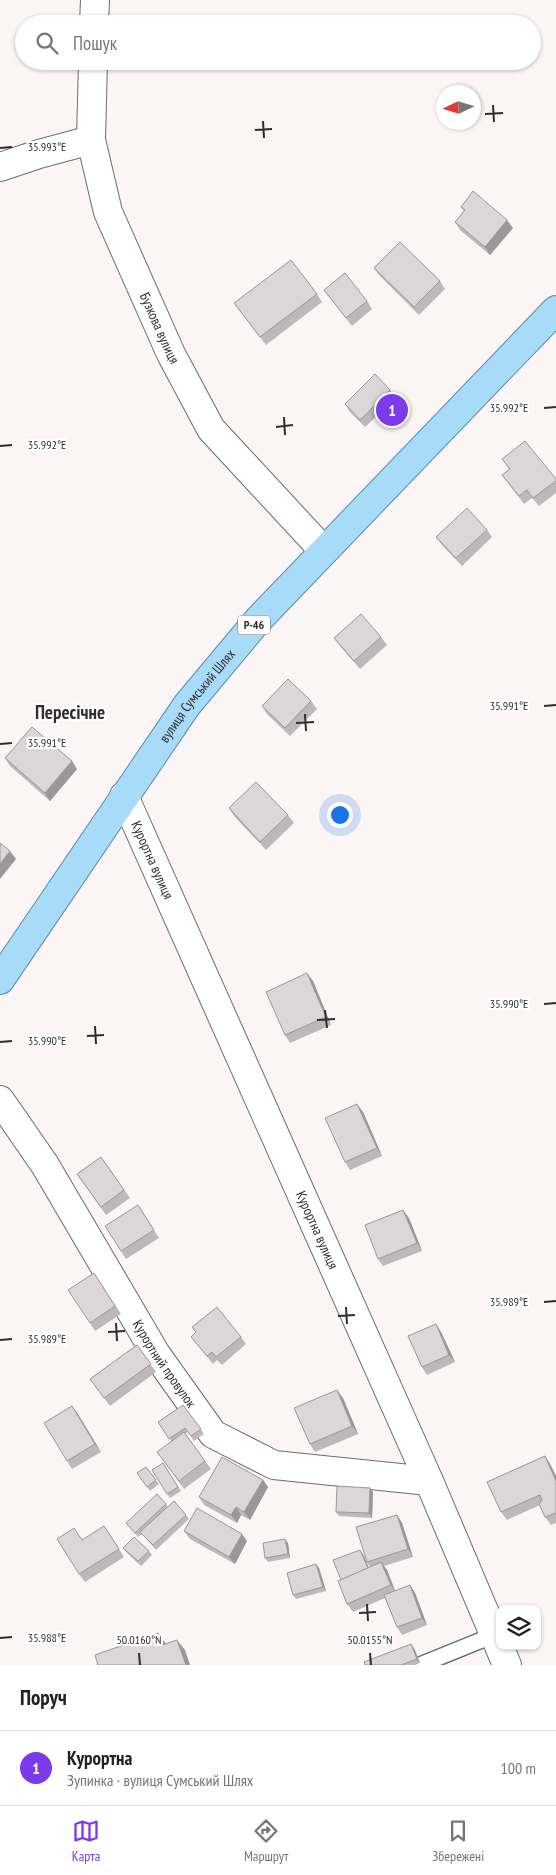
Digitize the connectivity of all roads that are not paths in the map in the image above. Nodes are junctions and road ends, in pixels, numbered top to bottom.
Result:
1 (95, 0) edge
2 (94, 15) edge
3 (93, 70) edge
4 (90, 140) junction
5 (0, 167) edge
6 (556, 310) edge
7 (324, 551) junction
8 (124, 796) junction
9 (0, 980) edge
10 (0, 1100) edge
11 (429, 1481) junction
12 (494, 1635) junction
13 (420, 1665) edge
14 (507, 1665) edge

1 - 2 street
3 - 4 street, Бузкова вулиця
4 - 5 street
4 - 7 street, Бузкова вулиця
6 - 7 main road, вулиця Сумський Шлях / Р-46
7 - 8 main road, вулиця Сумський Шлях / Р-46
8 - 9 main road, вулиця Сумський Шлях / Р-46
8 - 11 street, Курортна вулиця
10 - 11 street, Курортний провулок
11 - 12 street, Курортна вулиця
12 - 13 lane
12 - 14 street, Курортна вулиця

